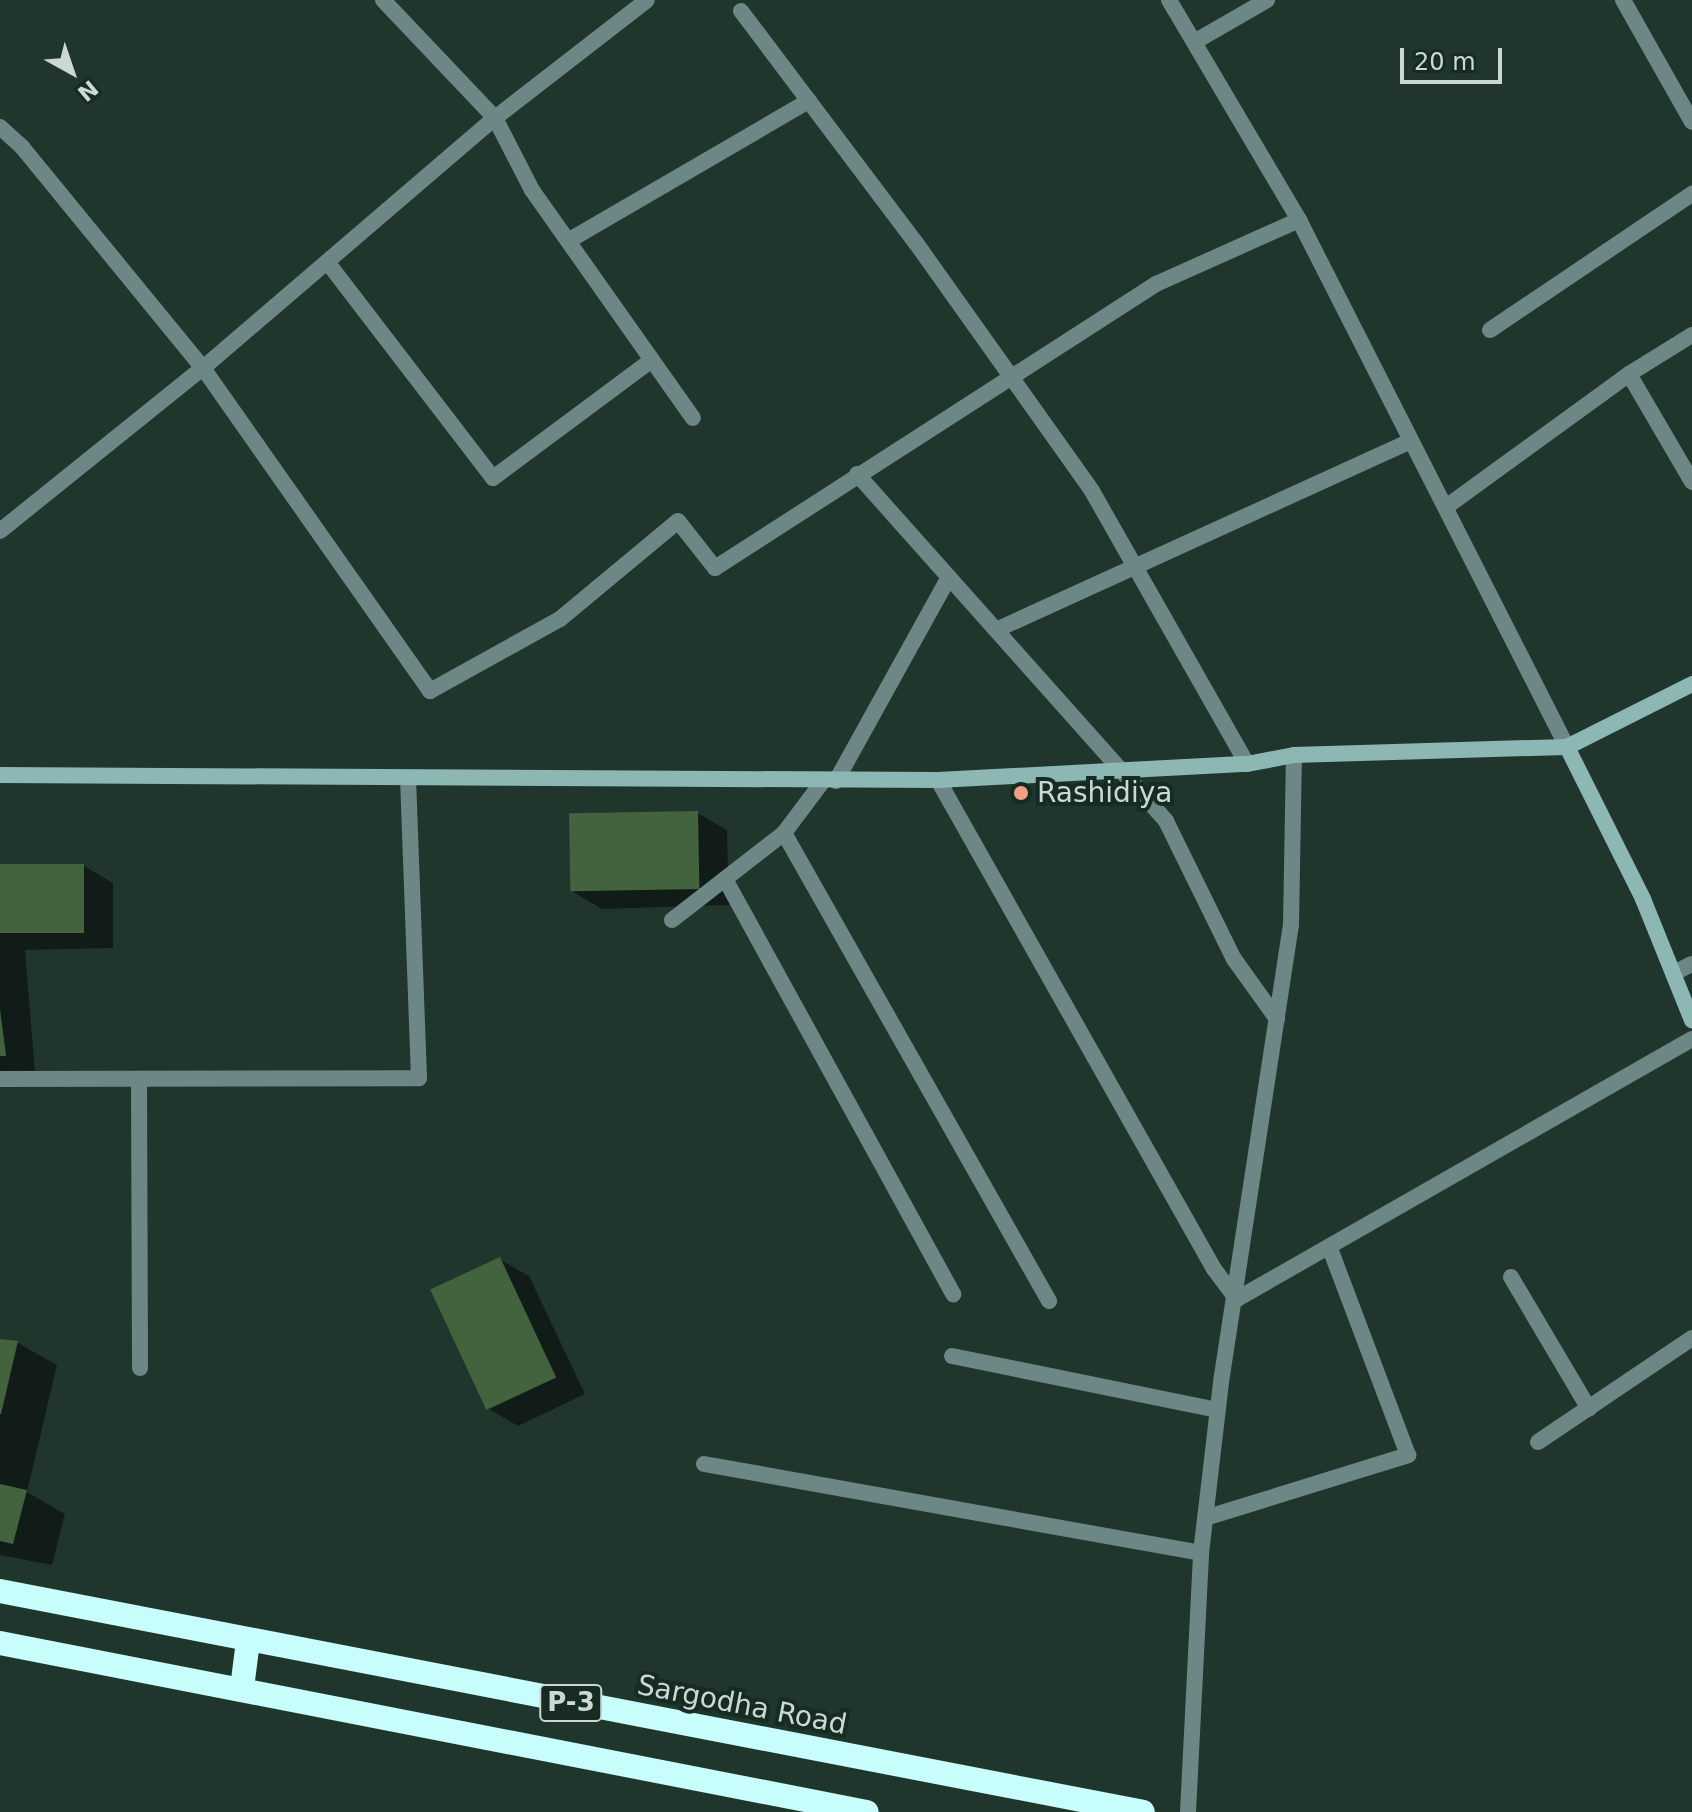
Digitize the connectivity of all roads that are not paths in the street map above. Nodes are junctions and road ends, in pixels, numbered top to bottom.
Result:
1 (383, 0) edge
2 (647, 0) edge
3 (1169, 0) edge
4 (1267, 0) edge
5 (1623, 0) edge
6 (741, 11) dead end
7 (1196, 41) junction
8 (809, 101) junction
9 (495, 118) junction
10 (1692, 122) edge
11 (0, 127) edge
12 (1692, 194) edge
13 (1299, 220) junction
14 (568, 241) junction
15 (328, 263) junction
16 (1490, 330) dead end
17 (1692, 335) edge
18 (652, 360) junction
19 (203, 368) junction
20 (1012, 374) junction
21 (1629, 374) junction
22 (693, 418) dead end
23 (1411, 441) junction
24 (857, 474) junction
25 (1692, 482) edge
26 (1446, 507) junction
27 (0, 531) edge
28 (1135, 566) junction
29 (949, 577) junction
30 (996, 630) junction
31 (1692, 684) edge
32 (1567, 747) junction
33 (1294, 755) junction
34 (1247, 764) junction
35 (1121, 770) junction
36 (0, 775) edge
37 (408, 778) junction
38 (938, 780) junction
39 (830, 781) junction
40 (784, 833) junction
41 (725, 879) junction
42 (672, 920) dead end
43 (1692, 964) edge
44 (1674, 973) junction
45 (1277, 1019) junction
46 (1692, 1020) edge
47 (1692, 1039) edge
48 (0, 1079) edge
49 (139, 1080) junction
50 (1329, 1246) junction
51 (1511, 1277) dead end
52 (953, 1294) dead end
53 (1237, 1299) junction
54 (1049, 1301) dead end
55 (1692, 1338) edge
56 (952, 1356) dead end
57 (140, 1368) dead end
58 (1589, 1409) junction
59 (1218, 1410) junction
60 (1538, 1442) dead end
61 (704, 1464) dead end
62 (1205, 1518) junction
63 (1201, 1553) junction
64 (0, 1591) edge
65 (248, 1641) junction
66 (0, 1643) edge
67 (242, 1688) junction
68 (812, 1807) edge
69 (867, 1812) edge
70 (1143, 1812) edge
71 (1188, 1812) edge

1 - 9 street
2 - 9 street
3 - 7 street
4 - 7 street
5 - 10 street
6 - 8 street
7 - 13 street
8 - 14 street
8 - 20 street
9 - 14 street
9 - 15 street
11 - 19 street
12 - 16 street
13 - 20 street
13 - 23 street
14 - 18 street
15 - 18 street
15 - 19 street
17 - 21 street
18 - 22 street
19 - 24 street
19 - 27 street
20 - 24 street
20 - 28 street
21 - 25 street
21 - 26 street
23 - 26 street
23 - 28 street
24 - 29 street
26 - 32 street
28 - 30 street
28 - 34 street
29 - 30 street
29 - 39 street
30 - 35 street
31 - 32 street
32 - 33 street
32 - 44 street
33 - 34 street
33 - 45 street
34 - 35 street
35 - 38 street
35 - 45 street
36 - 37 street
37 - 39 street
37 - 49 street
38 - 39 street
38 - 53 street
39 - 40 street
40 - 41 street
40 - 54 street
41 - 42 street
41 - 52 street
43 - 44 street
44 - 46 street
45 - 53 street
47 - 50 street
48 - 49 street
49 - 57 street
50 - 53 street
50 - 62 street
51 - 58 street
53 - 59 street
55 - 58 street
56 - 59 street
58 - 60 street
59 - 62 street
61 - 63 street
62 - 63 street
63 - 71 street
64 - 65 highway, Sargodha Road / P-3
65 - 67 highway
65 - 70 highway, Sargodha Road / P-3
66 - 67 highway, P-3
67 - 68 highway, P-3
68 - 69 highway, P-3

